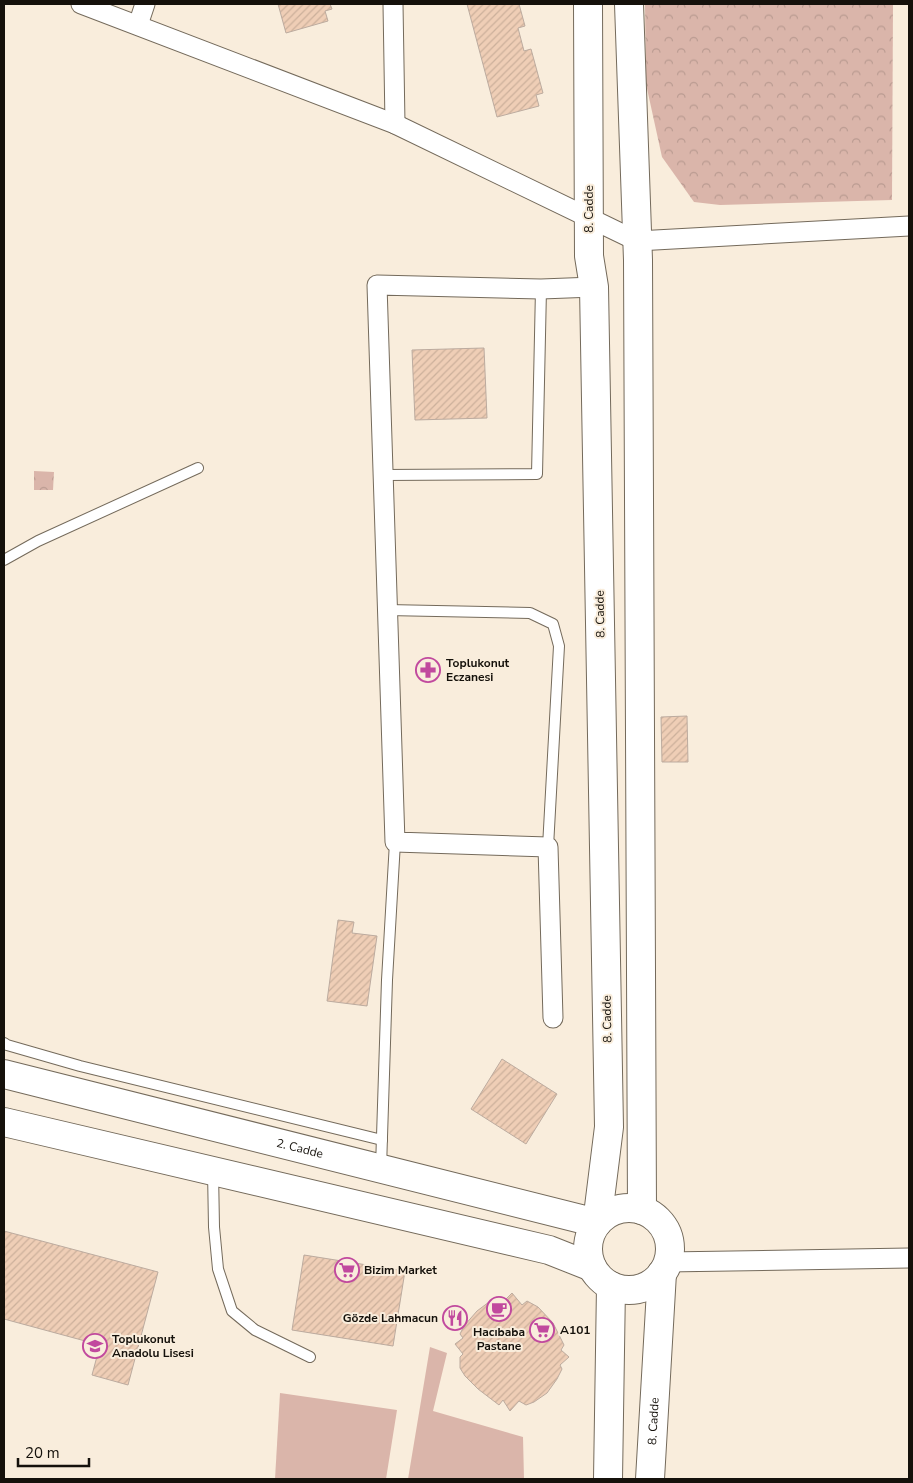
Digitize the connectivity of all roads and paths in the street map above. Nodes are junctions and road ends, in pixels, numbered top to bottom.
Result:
1 (81, 4) edge
2 (144, 4) edge
3 (393, 4) edge
4 (588, 4) edge
5 (629, 4) edge
6 (138, 25) junction
7 (395, 124) junction
8 (589, 217) junction
9 (909, 226) edge
10 (637, 241) junction
11 (594, 287) junction
12 (541, 289) junction
13 (198, 468) dead end
14 (384, 475) junction
15 (4, 560) edge
16 (387, 610) junction
17 (395, 842) junction
18 (548, 847) junction
19 (553, 1018) dead end
20 (4, 1043) edge
21 (4, 1074) edge
22 (4, 1122) edge
23 (382, 1140) junction
24 (381, 1169) junction
25 (213, 1170) junction
26 (642, 1210) junction
27 (597, 1223) junction
28 (909, 1258) edge
29 (665, 1268) junction
30 (601, 1276) junction
31 (310, 1357) dead end
32 (608, 1479) edge
33 (650, 1479) edge

1 - 6 street
2 - 6 street
3 - 7 street
4 - 8 street, 8. Cadde
5 - 10 street
6 - 7 street
7 - 8 street
8 - 10 street
8 - 11 street, 8. Cadde
9 - 10 street
10 - 26 street
11 - 12 street
11 - 27 street, 8. Cadde
12 - 14 lane
12 - 14 street
13 - 15 lane
14 - 16 street
16 - 17 street
16 - 18 lane
17 - 18 street
17 - 23 lane
18 - 19 street
20 - 23 lane
21 - 24 street, 2. Cadde
22 - 25 street
23 - 24 lane
24 - 27 street, 2. Cadde
25 - 30 street
25 - 31 lane
26 - 27 street
26 - 29 street
27 - 30 street
28 - 29 street
29 - 30 street
29 - 33 street, 8. Cadde
30 - 32 street

